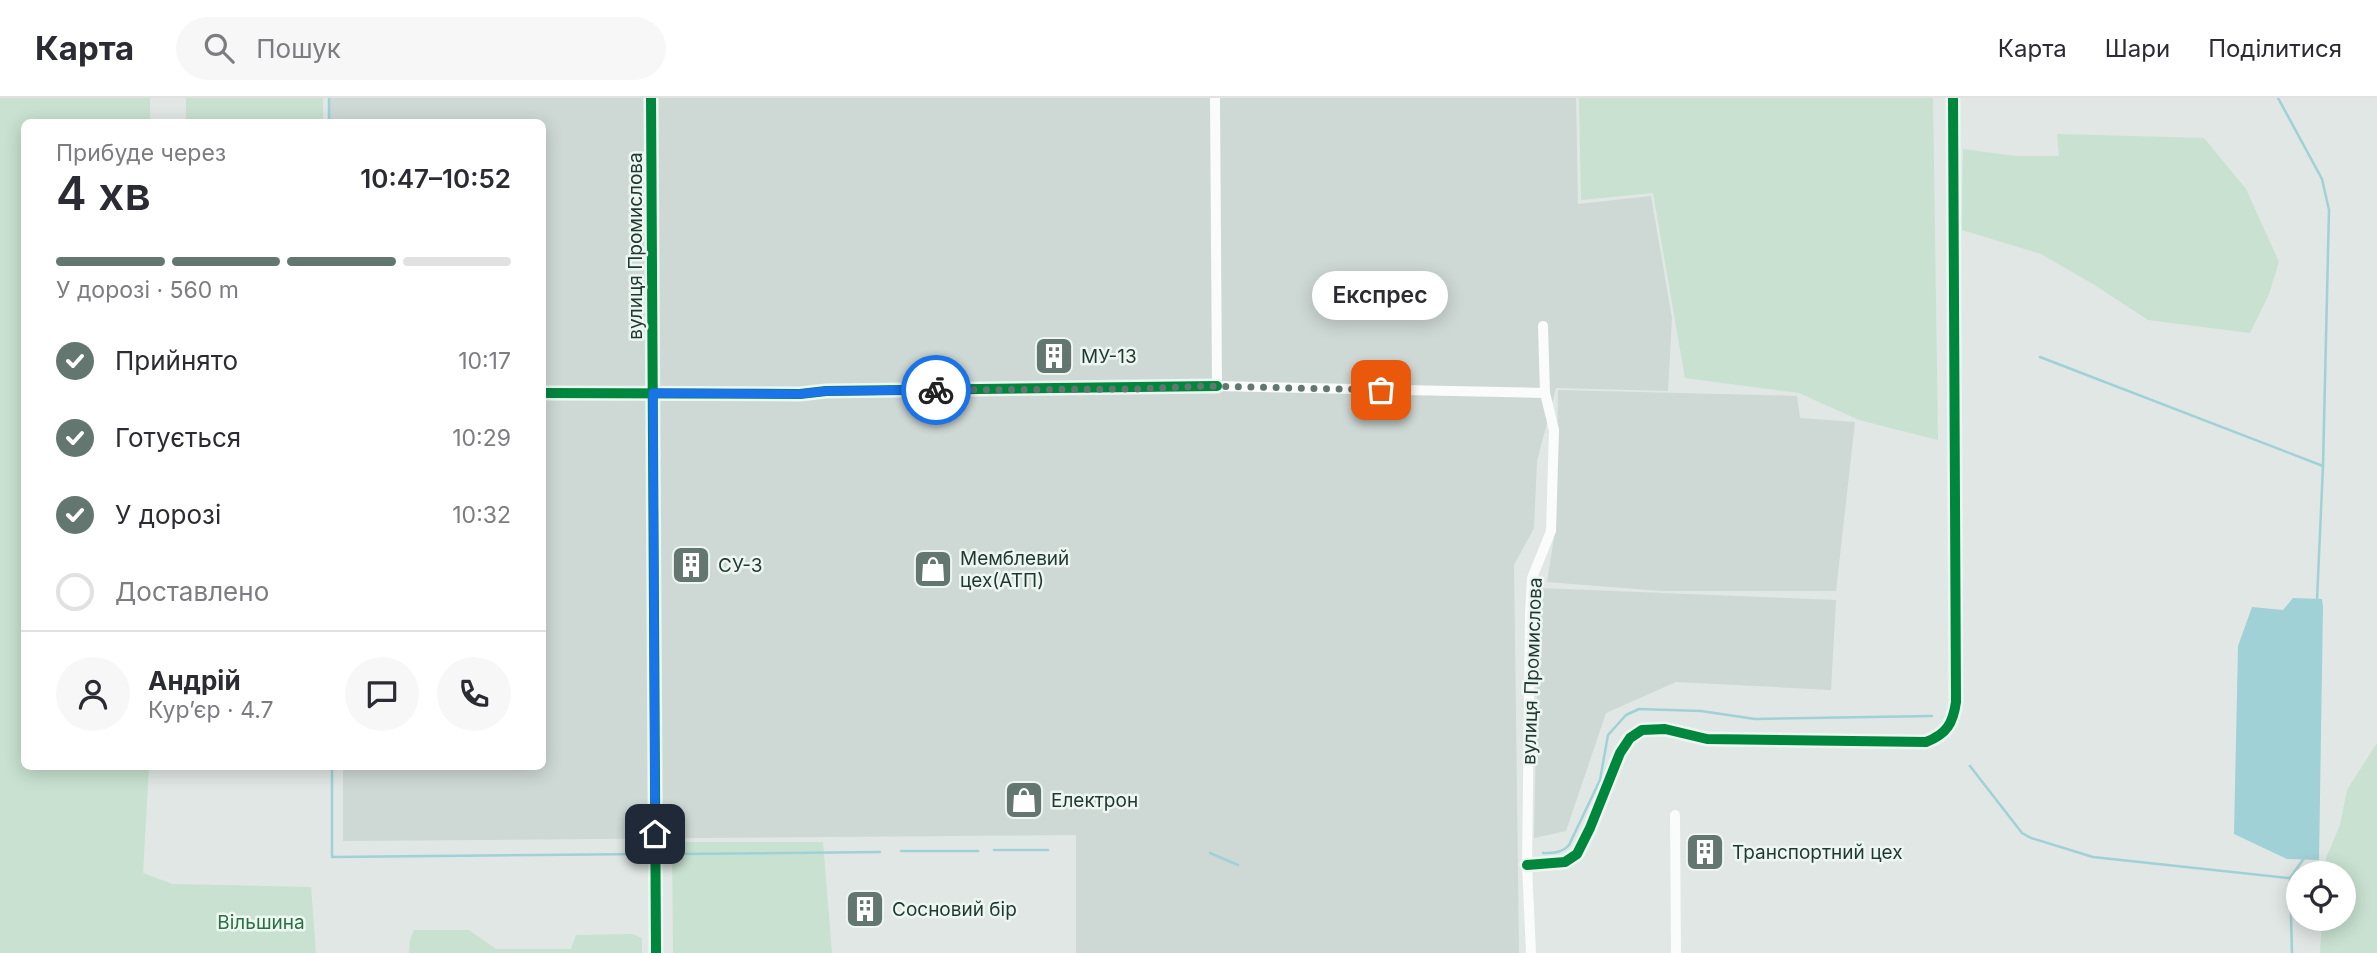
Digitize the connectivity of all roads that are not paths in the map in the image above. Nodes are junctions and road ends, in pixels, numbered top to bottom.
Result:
1 (651, 98) edge
2 (1215, 98) edge
3 (1953, 98) edge
4 (1544, 326) dead end
5 (1217, 386) junction
6 (546, 393) edge
7 (653, 393) junction
8 (1545, 393) junction
9 (1675, 815) dead end
10 (1527, 865) junction
11 (656, 953) edge
12 (1531, 953) edge
13 (1676, 953) edge

1 - 7 street, вулиця Промислова
2 - 5 street
3 - 10 street
4 - 8 street, вулиця Промислова
5 - 7 street
5 - 8 street
6 - 7 street
7 - 11 street, вулиця Промислова
8 - 10 street, вулиця Промислова
9 - 13 street
10 - 12 street, вулиця Промислова

